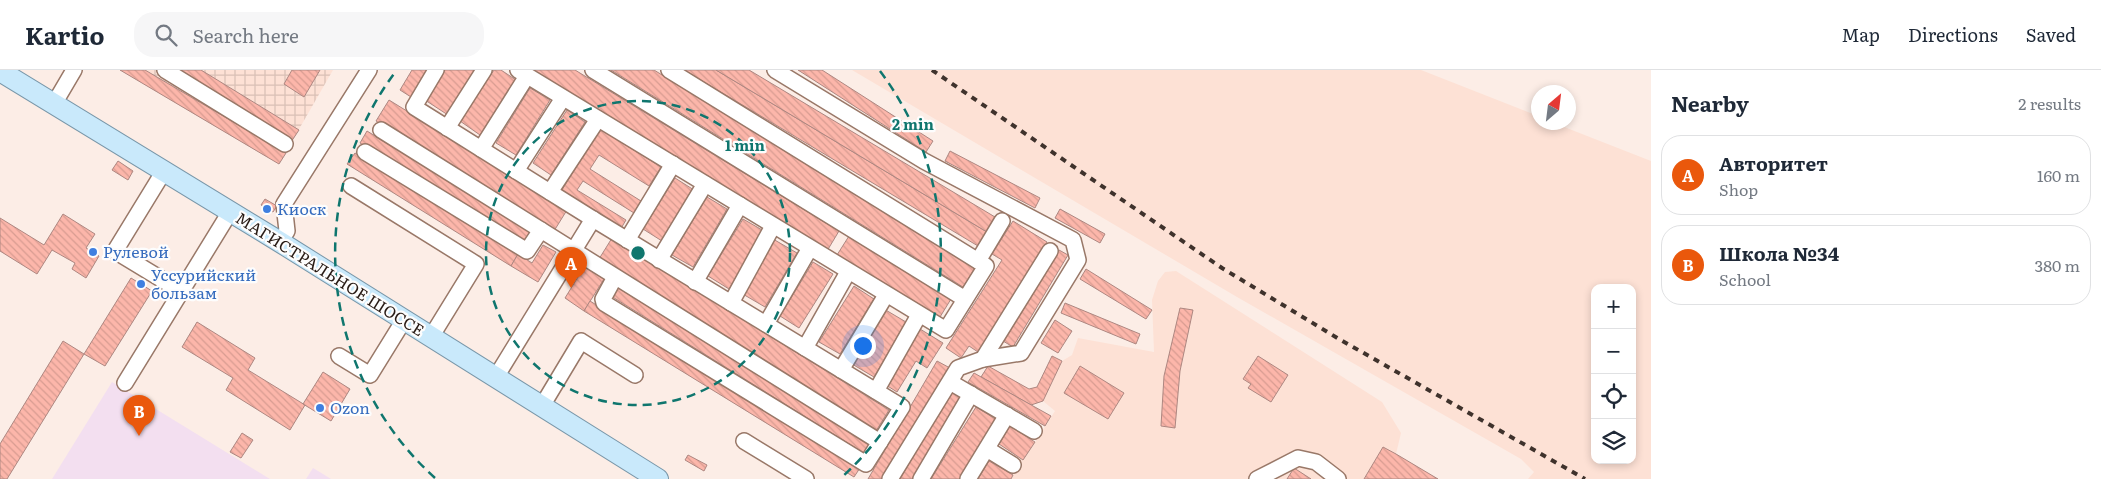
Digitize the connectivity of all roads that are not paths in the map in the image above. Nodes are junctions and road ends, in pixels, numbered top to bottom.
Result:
1 (74, 70) edge
2 (166, 70) edge
3 (369, 70) edge
4 (436, 70) edge
5 (484, 70) edge
6 (592, 70) edge
7 (669, 70) edge
8 (775, 70) edge
9 (0, 71) edge
10 (522, 73) edge
11 (563, 98) junction
12 (54, 104) junction
13 (598, 119) junction
14 (447, 128) junction
15 (381, 130) dead end
16 (285, 144) dead end
17 (481, 149) junction
18 (365, 152) dead end
19 (673, 164) junction
20 (164, 171) junction
21 (516, 171) junction
22 (705, 184) junction
23 (351, 186) dead end
24 (550, 192) junction
25 (740, 205) junction
26 (230, 212) junction
27 (593, 219) junction
28 (1002, 221) dead end
29 (773, 226) junction
30 (541, 230) junction
31 (627, 240) junction
32 (280, 242) junction
33 (810, 248) junction
34 (574, 250) junction
35 (1050, 251) dead end
36 (660, 260) junction
37 (978, 261) junction
38 (848, 272) junction
39 (615, 277) junction
40 (695, 282) junction
41 (181, 291) junction
42 (886, 294) junction
43 (965, 299) junction
44 (730, 303) junction
45 (919, 315) junction
46 (404, 320) junction
47 (766, 324) junction
48 (431, 337) junction
49 (805, 348) junction
50 (339, 356) dead end
51 (983, 359) junction
52 (841, 370) junction
53 (634, 374) dead end
54 (496, 377) junction
55 (950, 382) junction
56 (124, 383) dead end
57 (876, 391) junction
58 (971, 394) junction
59 (542, 406) junction
60 (1007, 416) junction
61 (1034, 431) dead end
62 (744, 441) dead end
63 (880, 442) junction
64 (986, 449) junction
65 (1013, 465) dead end
66 (658, 479) edge
67 (806, 479) edge
68 (890, 479) edge
69 (921, 479) edge
70 (968, 479) edge
71 (1257, 479) edge
72 (1338, 479) edge

1 - 12 lane
2 - 16 lane
3 - 32 lane
4 - 14 lane
5 - 14 lane
6 - 43 lane
7 - 37 lane
8 - 51 lane
9 - 12 main road, МАГИСТРАЛЬНОЕ ШОССЕ
10 - 11 lane
10 - 17 lane
11 - 13 lane
11 - 21 lane
12 - 20 main road, МАГИСТРАЛЬНОЕ ШОССЕ
13 - 19 lane
13 - 24 lane
14 - 17 lane
15 - 30 lane
17 - 21 lane
18 - 30 lane
19 - 22 lane
19 - 31 lane
20 - 26 main road, МАГИСТРАЛЬНОЕ ШОССЕ
20 - 41 lane
21 - 24 lane
22 - 25 lane
22 - 36 lane
23 - 48 lane
24 - 27 lane
25 - 29 lane
25 - 40 lane
26 - 32 main road, МАГИСТРАЛЬНОЕ ШОССЕ
26 - 41 lane
27 - 31 lane
27 - 34 lane
28 - 37 lane
29 - 33 lane
29 - 44 lane
30 - 34 lane
31 - 36 lane
32 - 46 main road, МАГИСТРАЛЬНОЕ ШОССЕ
33 - 38 lane
33 - 47 lane
34 - 39 lane
34 - 54 lane
35 - 51 lane
36 - 40 lane
37 - 43 lane
38 - 42 lane
38 - 49 lane
39 - 63 lane
39 - 63 lane
40 - 44 lane
41 - 56 lane
42 - 45 lane
42 - 52 lane
43 - 45 lane
44 - 47 lane
45 - 57 lane
46 - 48 main road, МАГИСТРАЛЬНОЕ ШОССЕ
46 - 50 lane
47 - 49 lane
48 - 54 main road, МАГИСТРАЛЬНОЕ ШОССЕ
49 - 52 lane
51 - 55 lane
52 - 57 lane
53 - 59 lane
54 - 59 main road, МАГИСТРАЛЬНОЕ ШОССЕ
55 - 58 lane
55 - 68 lane
57 - 63 lane
58 - 60 lane
58 - 69 lane
59 - 66 main road, МАГИСТРАЛЬНОЕ ШОССЕ
60 - 61 lane
60 - 64 lane
62 - 67 lane
64 - 65 lane
64 - 70 lane
71 - 72 lane

